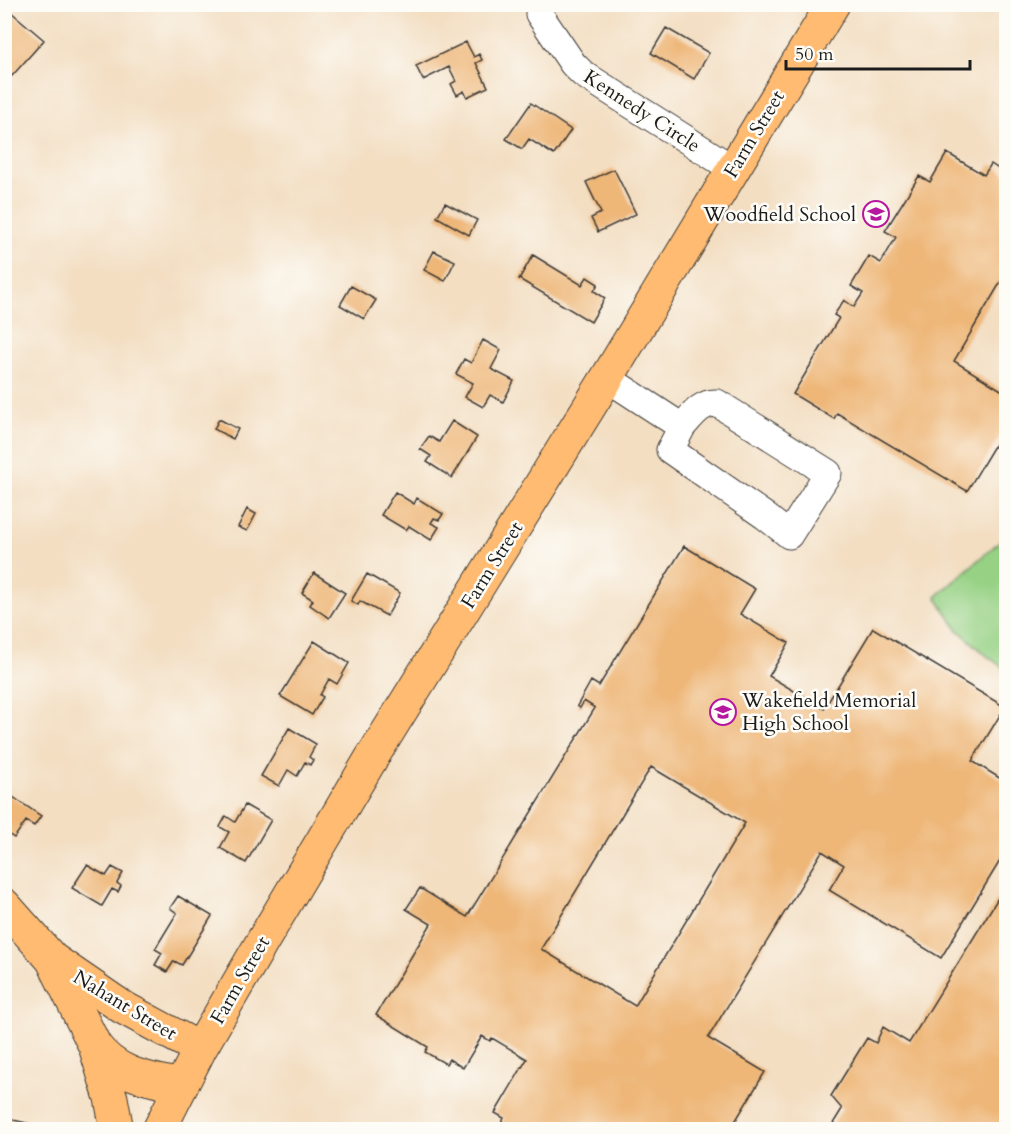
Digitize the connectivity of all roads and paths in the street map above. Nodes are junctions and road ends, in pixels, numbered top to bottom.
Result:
1 (833, 4) edge
2 (539, 14) dead end
3 (733, 169) junction
4 (607, 378) junction
5 (682, 427) junction
6 (4, 905) edge
7 (52, 959) junction
8 (95, 1046) junction
9 (200, 1049) junction
10 (180, 1086) junction
11 (117, 1130) edge
12 (159, 1130) edge

1 - 3 main road, Farm Street
2 - 3 street, Kennedy Circle
3 - 4 main road, Farm Street
4 - 5 street
4 - 9 main road, Farm Street
5 - 5 street
6 - 7 main road, Nahant Street
7 - 8 main road, Nahant Street
7 - 9 main road, Nahant Street
8 - 10 main road
8 - 11 main road, Nahant Street
9 - 10 main road, Farm Street
10 - 12 main road, Farm Street

